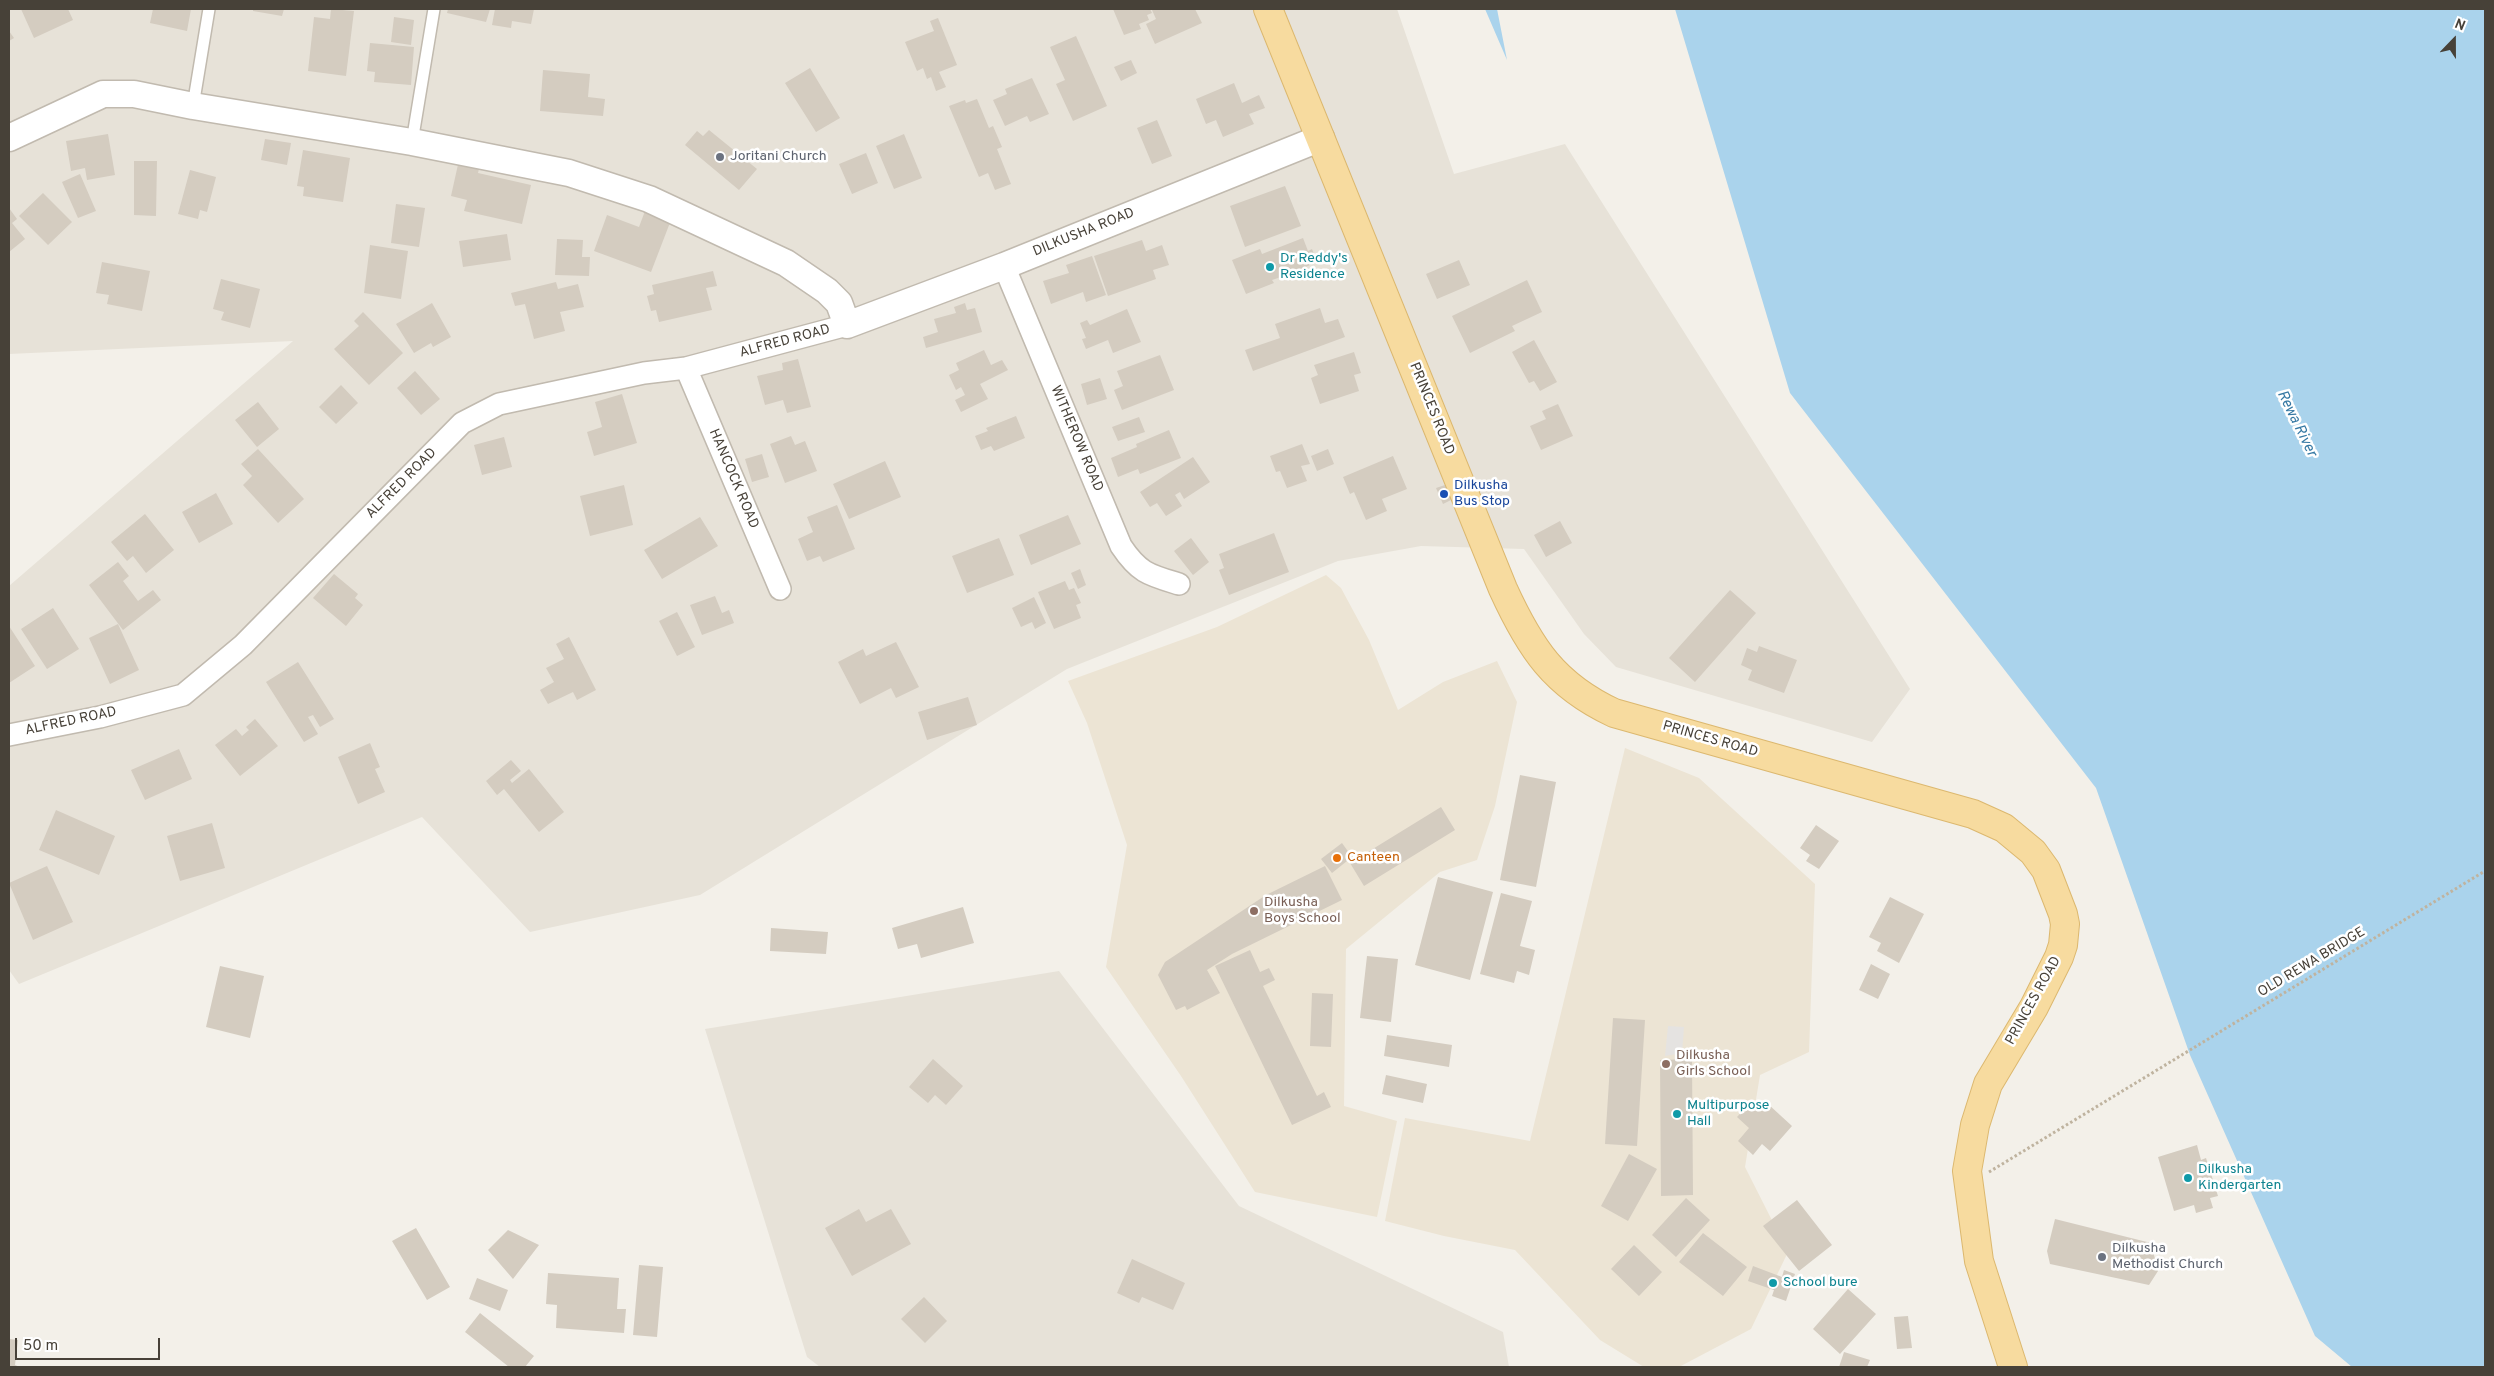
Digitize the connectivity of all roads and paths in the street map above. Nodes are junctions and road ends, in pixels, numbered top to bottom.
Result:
1 (209, 9) edge
2 (434, 9) edge
3 (1268, 9) edge
4 (193, 106) junction
5 (9, 138) edge
6 (1321, 138) junction
7 (412, 142) junction
8 (1004, 266) junction
9 (847, 326) junction
10 (686, 368) junction
11 (1178, 584) dead end
12 (780, 590) dead end
13 (9, 735) edge
14 (2485, 871) edge
15 (1968, 1185) junction
16 (2013, 1367) edge

1 - 4 lane
2 - 7 lane
3 - 6 main road, PRINCES ROAD
4 - 5 street
4 - 7 street
6 - 8 street, DILKUSHA ROAD
6 - 15 main road, PRINCES ROAD
7 - 9 street
8 - 9 street, DILKUSHA ROAD
8 - 11 street, WITHEROW ROAD
9 - 10 street, ALFRED ROAD
10 - 12 street, HANCOCK ROAD
10 - 13 street, ALFRED ROAD
14 - 15 path, OLD REWA BRIDGE
15 - 16 main road, PRINCES ROAD

